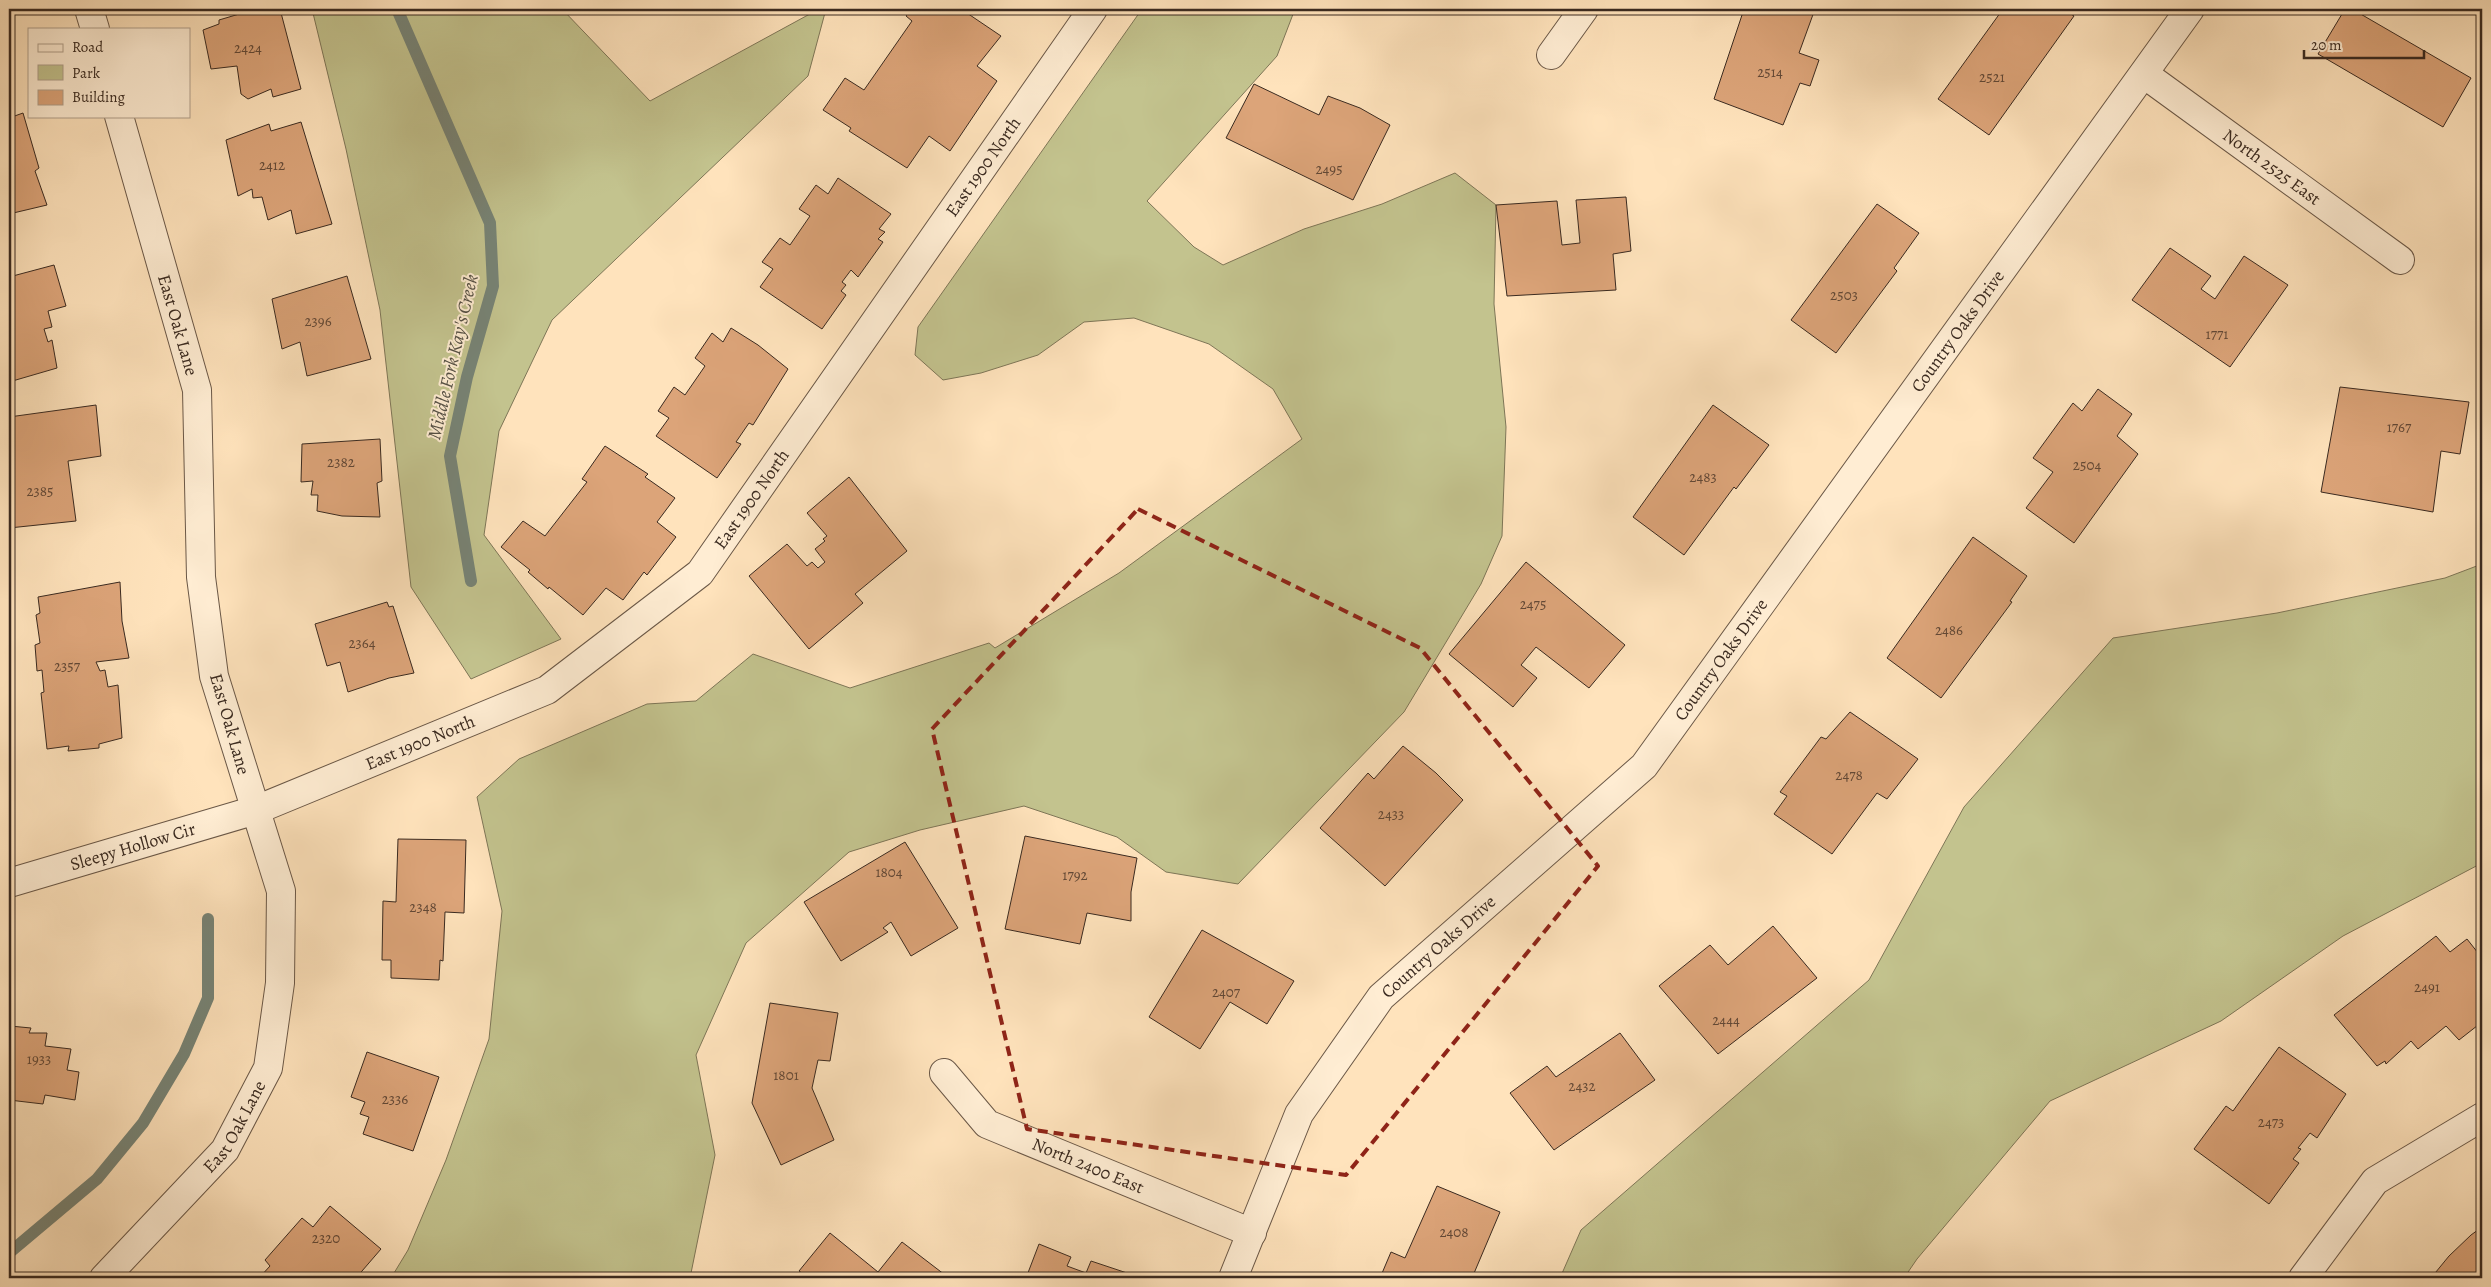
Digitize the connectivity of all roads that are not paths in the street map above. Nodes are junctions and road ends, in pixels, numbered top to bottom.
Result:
1 (89, 9) edge
2 (1093, 9) edge
3 (1584, 9) edge
4 (2190, 9) edge
5 (95, 28) edge
6 (1551, 55) dead end
7 (2144, 74) junction
8 (121, 118) edge
9 (2400, 260) dead end
10 (256, 810) junction
11 (9, 883) edge
12 (944, 1073) dead end
13 (2482, 1116) edge
14 (1252, 1232) junction
15 (104, 1278) edge
16 (1233, 1278) edge
17 (2303, 1278) edge

1 - 5 street
2 - 10 street, East 1900 North
3 - 6 street
4 - 7 street, Country Oaks Drive
7 - 9 street, North 2525 East
7 - 14 street, Country Oaks Drive
8 - 10 street, East Oak Lane
10 - 11 street, Sleepy Hollow Cir
10 - 15 street, East Oak Lane
12 - 14 street, North 2400 East
13 - 17 street
14 - 16 street, Country Oaks Drive

